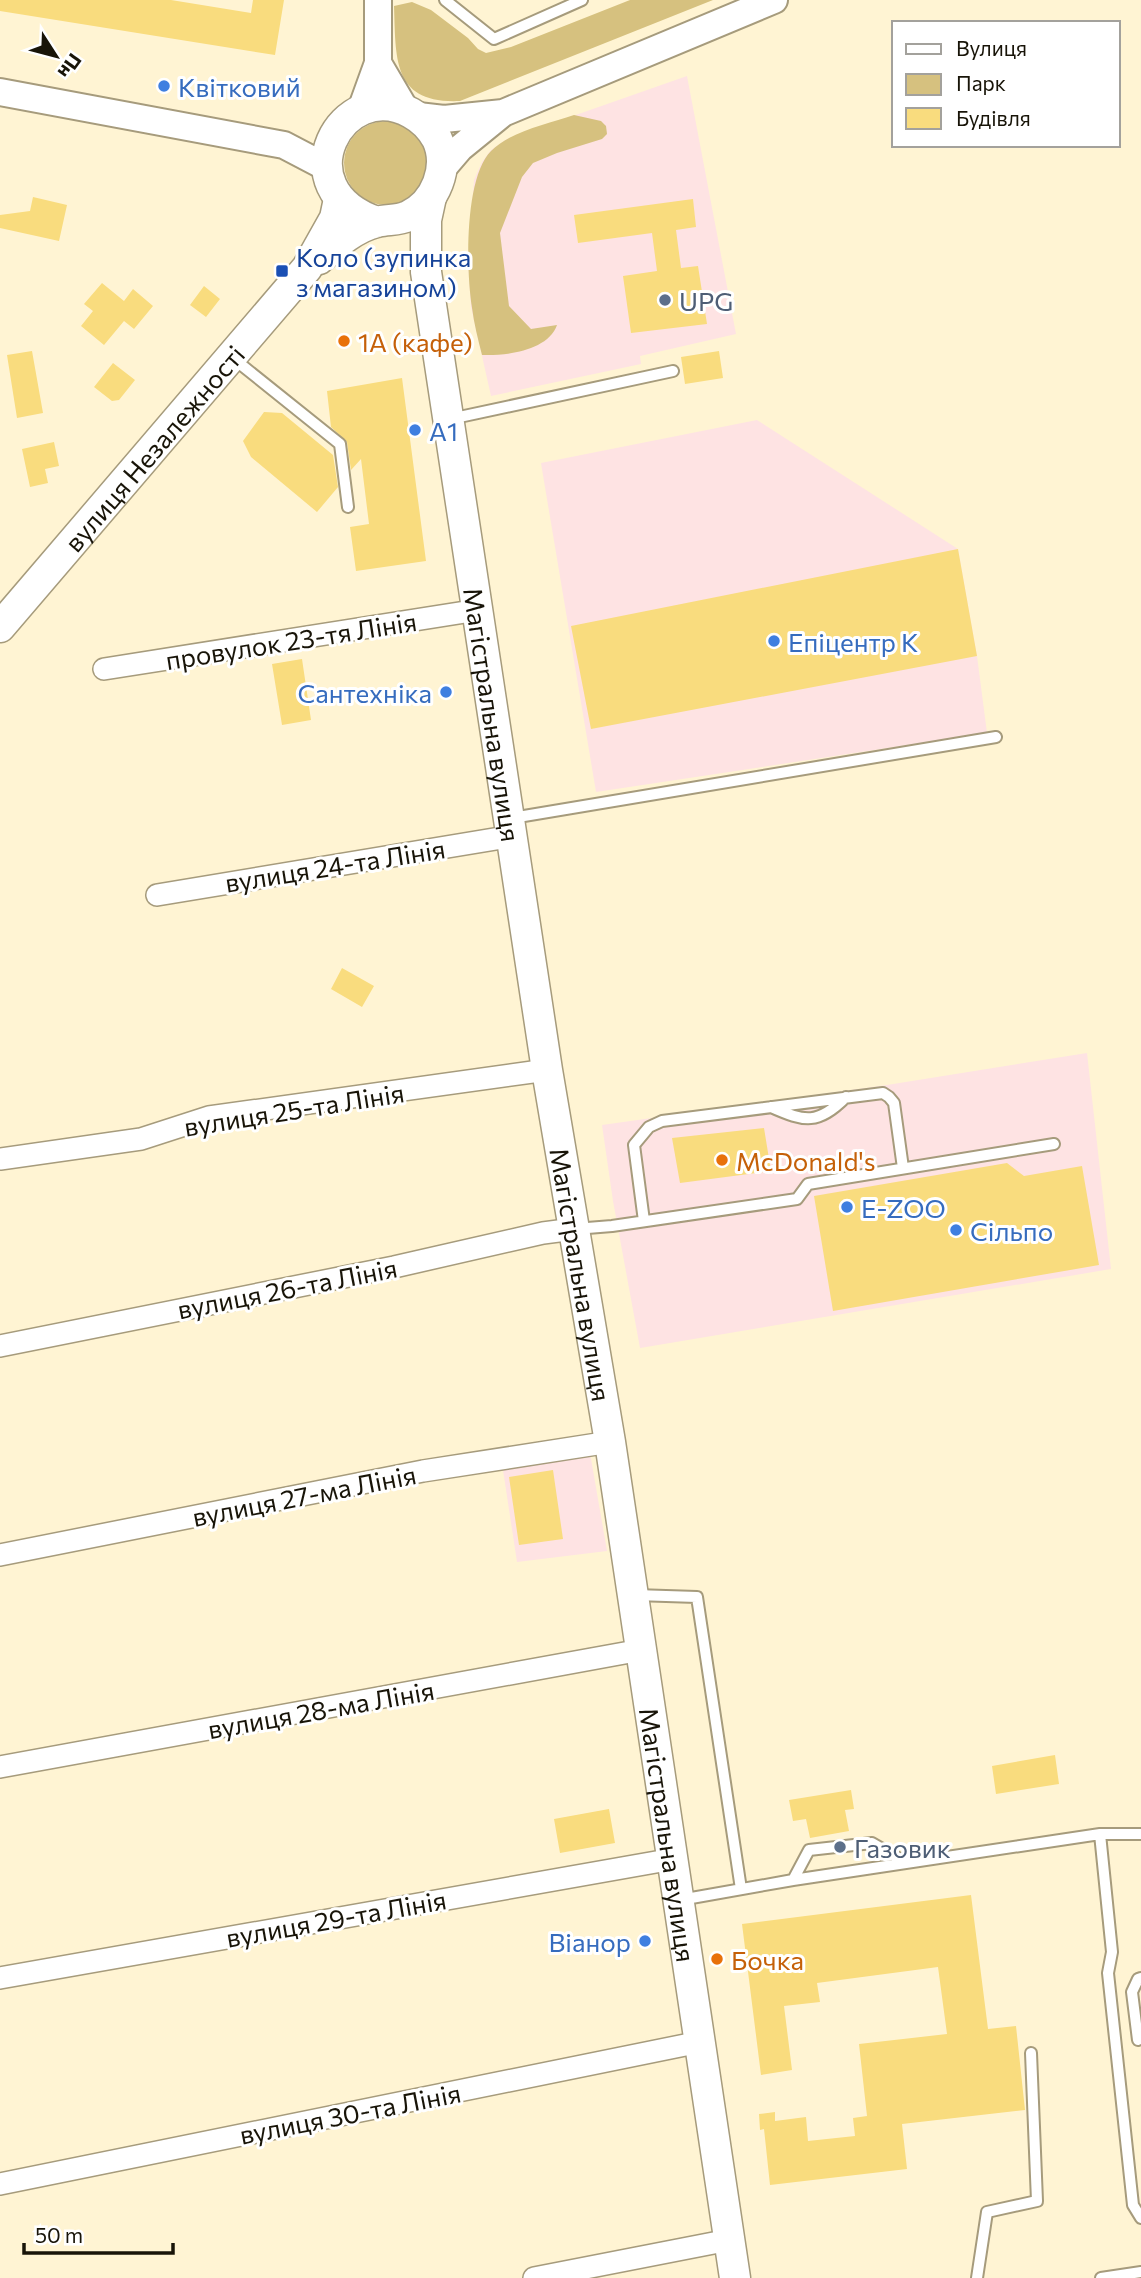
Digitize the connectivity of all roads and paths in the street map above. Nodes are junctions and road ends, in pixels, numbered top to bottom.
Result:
1 (378, 0) edge
2 (445, 0) edge
3 (582, 0) edge
4 (774, 0) edge
5 (378, 63) junction
6 (0, 92) edge
7 (360, 110) junction
8 (412, 113) junction
9 (503, 113) junction
10 (333, 136) junction
11 (285, 145) junction
12 (327, 167) junction
13 (442, 169) junction
14 (431, 197) junction
15 (339, 200) junction
16 (381, 221) junction
17 (307, 268) junction
18 (426, 272) junction
19 (232, 357) junction
20 (673, 371) dead end
21 (449, 419) junction
22 (348, 507) dead end
23 (478, 610) junction
24 (0, 627) edge
25 (104, 669) dead end
26 (996, 737) dead end
27 (512, 827) junction
28 (157, 895) dead end
29 (547, 1070) junction
30 (846, 1097) junction
31 (770, 1107) junction
32 (1054, 1144) dead end
33 (0, 1159) edge
34 (903, 1168) junction
35 (644, 1221) junction
36 (574, 1229) junction
37 (0, 1346) edge
38 (610, 1442) junction
39 (0, 1555) edge
40 (633, 1595) junction
41 (641, 1650) junction
42 (0, 1768) edge
43 (1100, 1833) junction
44 (1141, 1834) edge
45 (673, 1859) junction
46 (905, 1863) junction
47 (793, 1880) junction
48 (741, 1889) junction
49 (679, 1901) junction
50 (0, 1978) edge
51 (1141, 1978) edge
52 (1138, 2040) dead end
53 (700, 2042) junction
54 (1031, 2053) dead end
55 (0, 2184) edge
56 (1141, 2218) edge
57 (729, 2240) junction
58 (1141, 2272) edge
59 (534, 2278) edge
60 (735, 2278) edge
61 (977, 2278) edge
62 (1101, 2278) edge

1 - 5 street
2 - 3 lane
4 - 9 street
5 - 7 street
5 - 8 street
6 - 11 street
7 - 8 main road
7 - 10 main road
8 - 9 street
8 - 13 main road
9 - 13 street
10 - 11 street
10 - 12 main road
11 - 12 street
12 - 15 main road
13 - 14 main road
14 - 16 main road
14 - 18 main road, Магістральна вулиця
15 - 16 main road
15 - 17 main road
16 - 17 main road
16 - 18 main road
17 - 19 main road, вулиця Незалежності
18 - 21 main road, Магістральна вулиця
19 - 22 lane
19 - 24 main road, вулиця Незалежності
20 - 21 lane
21 - 23 main road, Магістральна вулиця
23 - 25 street, провулок 23-тя Лінія
23 - 27 main road, Магістральна вулиця
26 - 27 lane
27 - 28 street, вулиця 24-та Лінія
27 - 29 main road, Магістральна вулиця
29 - 33 street, вулиця 25-та Лінія
29 - 36 main road, Магістральна вулиця
30 - 31 lane
30 - 31 lane
30 - 34 lane
31 - 35 lane
32 - 34 lane
34 - 35 lane
35 - 36 lane
36 - 37 street, вулиця 26-та Лінія
36 - 38 main road, Магістральна вулиця
38 - 39 street, вулиця 27-ма Лінія
38 - 40 main road, Магістральна вулиця
40 - 41 main road, Магістральна вулиця
40 - 48 lane
41 - 42 street, вулиця 28-ма Лінія
41 - 45 main road, Магістральна вулиця
43 - 44 lane
43 - 46 lane
43 - 56 lane
45 - 49 main road, Магістральна вулиця
45 - 50 street, вулиця 29-та Лінія
46 - 47 lane
46 - 47 lane
47 - 48 lane
48 - 49 lane
49 - 53 main road, Магістральна вулиця
51 - 52 lane
53 - 55 street, вулиця 30-та Лінія
53 - 57 main road, Магістральна вулиця
54 - 61 lane
57 - 59 street
57 - 60 main road, Магістральна вулиця
58 - 62 lane

